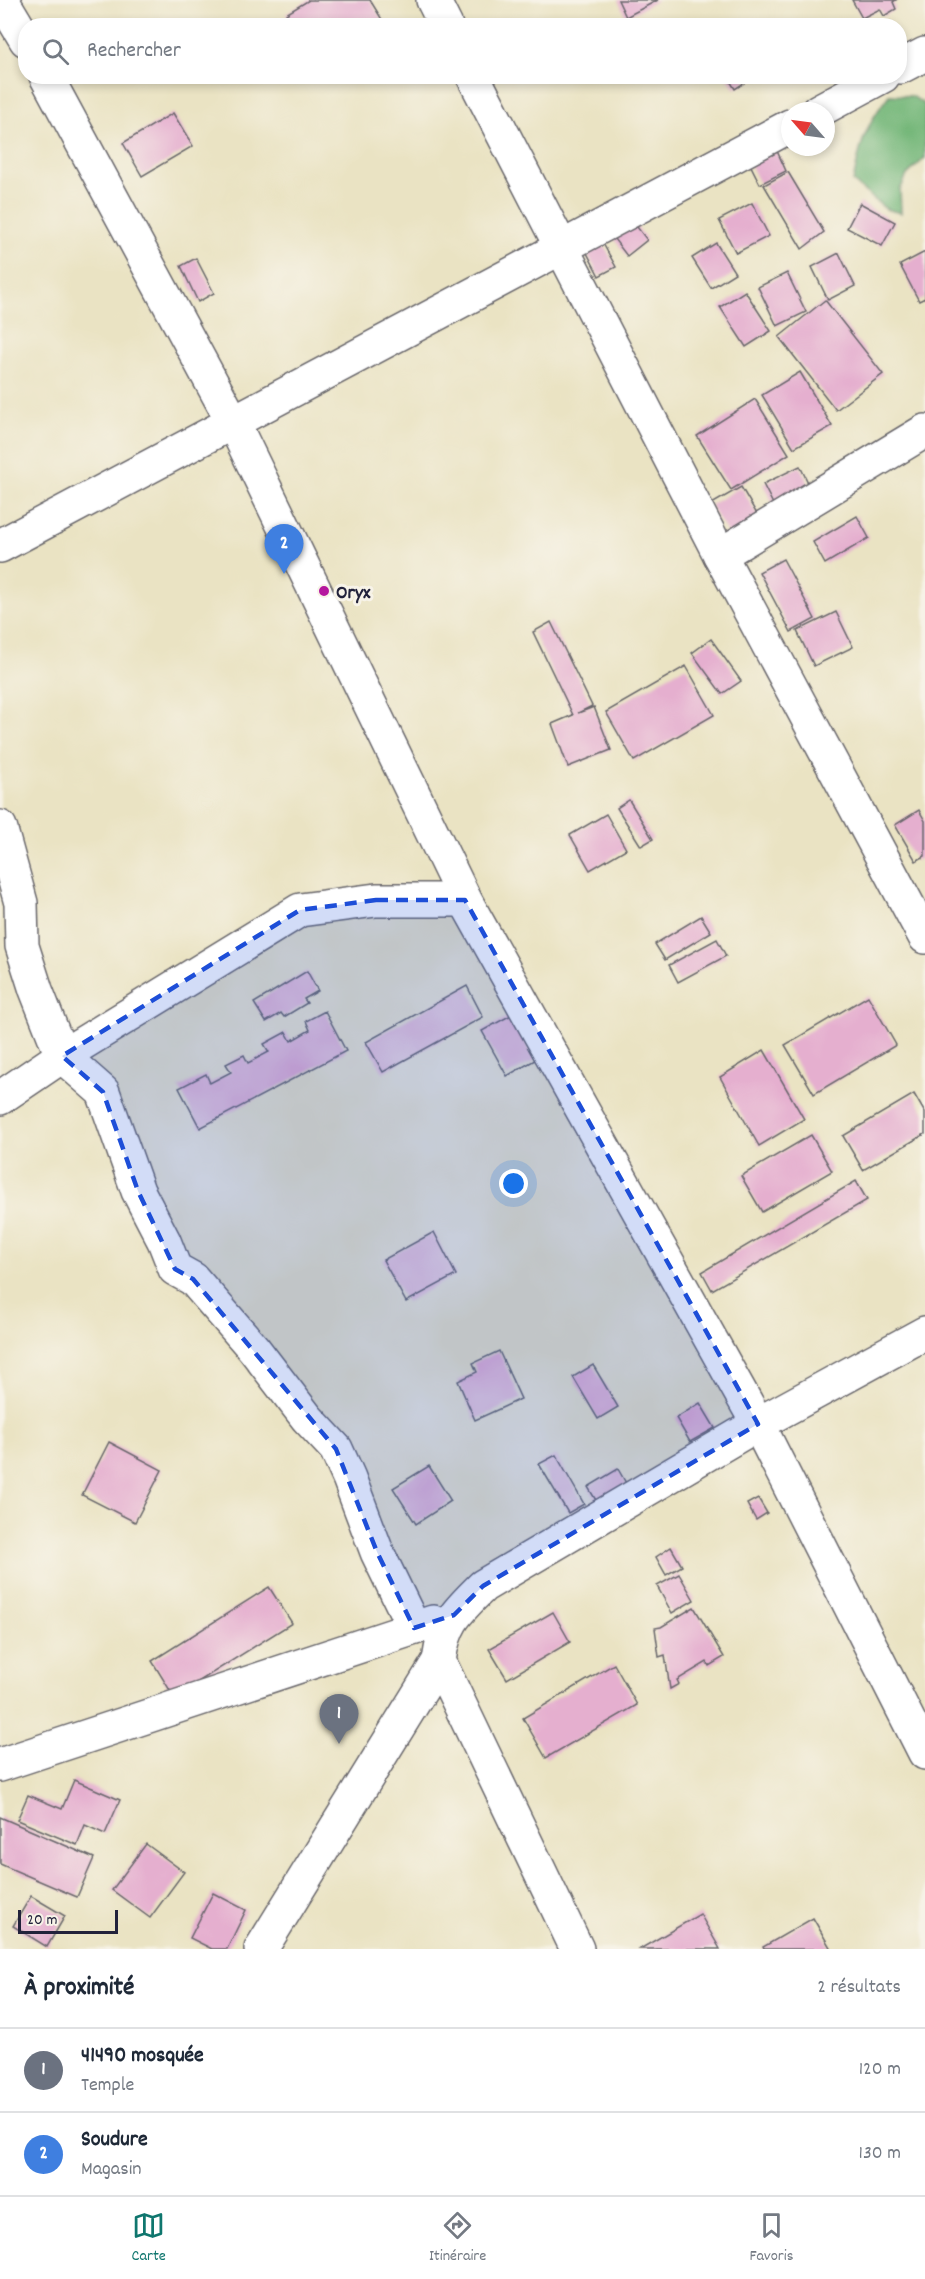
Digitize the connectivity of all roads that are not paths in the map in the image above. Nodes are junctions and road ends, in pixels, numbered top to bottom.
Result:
1 (2, 0) edge
2 (433, 0) edge
3 (442, 18) edge
4 (18, 27) edge
5 (925, 54) edge
6 (907, 64) edge
7 (50, 84) edge
8 (476, 84) edge
9 (868, 84) edge
10 (835, 102) edge
11 (781, 131) edge
12 (561, 247) junction
13 (233, 422) junction
14 (925, 431) edge
15 (0, 546) edge
16 (720, 555) junction
17 (0, 827) edge
18 (914, 889) edge
19 (465, 900) junction
20 (925, 937) edge
21 (62, 1056) junction
22 (0, 1098) edge
23 (925, 1333) edge
24 (758, 1424) junction
25 (454, 1615) junction
26 (414, 1628) junction
27 (439, 1661) junction
28 (925, 1753) edge
29 (0, 1765) edge
30 (261, 1949) edge
31 (577, 1949) edge

1 - 4 street
2 - 3 street
5 - 6 street
7 - 13 street
8 - 12 street
9 - 10 street
11 - 12 street
12 - 13 street
12 - 16 street
13 - 15 street
13 - 19 street
14 - 16 street
16 - 18 street
17 - 21 street
18 - 20 street
19 - 21 street
19 - 24 street
21 - 22 street
21 - 26 street
23 - 24 street
24 - 25 street
24 - 28 street
25 - 26 street
25 - 27 street
26 - 29 street
27 - 30 street
27 - 31 street

